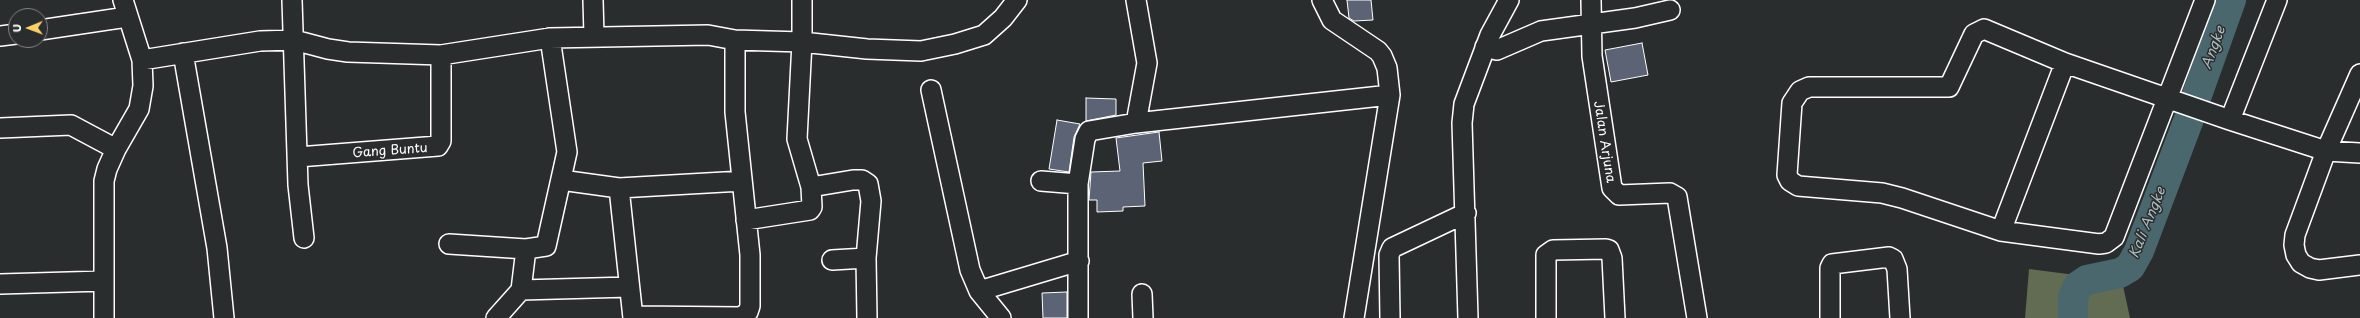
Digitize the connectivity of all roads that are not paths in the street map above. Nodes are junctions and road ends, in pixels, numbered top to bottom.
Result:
1 (292, 0) edge
2 (593, 0) edge
3 (802, 0) edge
4 (1017, 0) edge
5 (1136, 0) edge
6 (1322, 0) edge
7 (1509, 0) edge
8 (1591, 0) edge
9 (2205, 0) edge
10 (2277, 0) edge
11 (125, 9) edge
12 (1670, 10) dead end
13 (1590, 25) junction
14 (48, 28) edge
15 (594, 36) junction
16 (550, 38) junction
17 (294, 40) junction
18 (736, 40) junction
19 (802, 42) junction
20 (1485, 47) junction
21 (183, 53) junction
22 (441, 55) junction
23 (142, 60) junction
24 (2065, 63) junction
25 (2360, 74) edge
26 (931, 90) dead end
27 (1390, 95) junction
28 (2168, 99) junction
29 (2230, 120) junction
30 (1136, 123) junction
31 (0, 128) edge
32 (116, 148) junction
33 (2326, 151) junction
34 (2360, 153) edge
35 (298, 156) junction
36 (562, 180) junction
37 (742, 181) junction
38 (1042, 182) dead end
39 (1078, 184) junction
40 (811, 187) junction
41 (619, 188) junction
42 (1466, 213) junction
43 (746, 220) junction
44 (2001, 231) junction
45 (304, 238) dead end
46 (449, 244) dead end
47 (526, 249) junction
48 (866, 258) junction
49 (832, 260) dead end
50 (1079, 261) junction
51 (2360, 264) edge
52 (103, 280) junction
53 (0, 284) edge
54 (629, 287) junction
55 (521, 290) junction
56 (979, 291) junction
57 (1142, 294) dead end
58 (633, 317) edge
59 (104, 318) edge
60 (224, 318) edge
61 (496, 318) edge
62 (868, 318) edge
63 (1001, 318) edge
64 (1078, 318) edge
65 (1143, 318) edge
66 (1354, 318) edge
67 (1390, 318) edge
68 (1468, 318) edge
69 (1546, 318) edge
70 (1615, 318) edge
71 (1697, 318) edge
72 (1830, 318) edge
73 (1900, 318) edge

1 - 17 street
2 - 15 street
3 - 19 street
4 - 19 street
5 - 30 street
6 - 27 street
7 - 20 street
8 - 13 street, Jalan Arjuna
9 - 28 street
10 - 29 street
11 - 14 street
11 - 23 street
12 - 13 street
13 - 20 street
13 - 71 street, Jalan Arjuna
15 - 16 street
15 - 18 street
16 - 22 street
16 - 36 street
17 - 21 street
17 - 22 street
17 - 35 street
18 - 19 street
18 - 37 street
19 - 40 street
20 - 42 street
21 - 23 street
21 - 60 street
22 - 35 street, Gang Buntu
23 - 32 street
24 - 28 street
24 - 44 street
24 - 44 street
25 - 33 street
26 - 56 street
27 - 30 street
27 - 66 street
28 - 29 street
28 - 44 street
29 - 33 street
30 - 39 street
31 - 32 street
32 - 52 street
33 - 34 street
33 - 51 street
35 - 45 street
36 - 41 street
36 - 47 street
37 - 41 street
37 - 43 street
38 - 39 street
39 - 50 street
40 - 43 street
40 - 48 street
41 - 54 street
42 - 67 street
42 - 68 street
43 - 58 street
46 - 47 street
47 - 55 street
48 - 49 street
48 - 62 street
50 - 56 street
50 - 64 street
52 - 53 street
52 - 59 street
54 - 55 street
54 - 58 street
55 - 61 street
56 - 63 street
57 - 65 street
69 - 70 street
72 - 73 street

